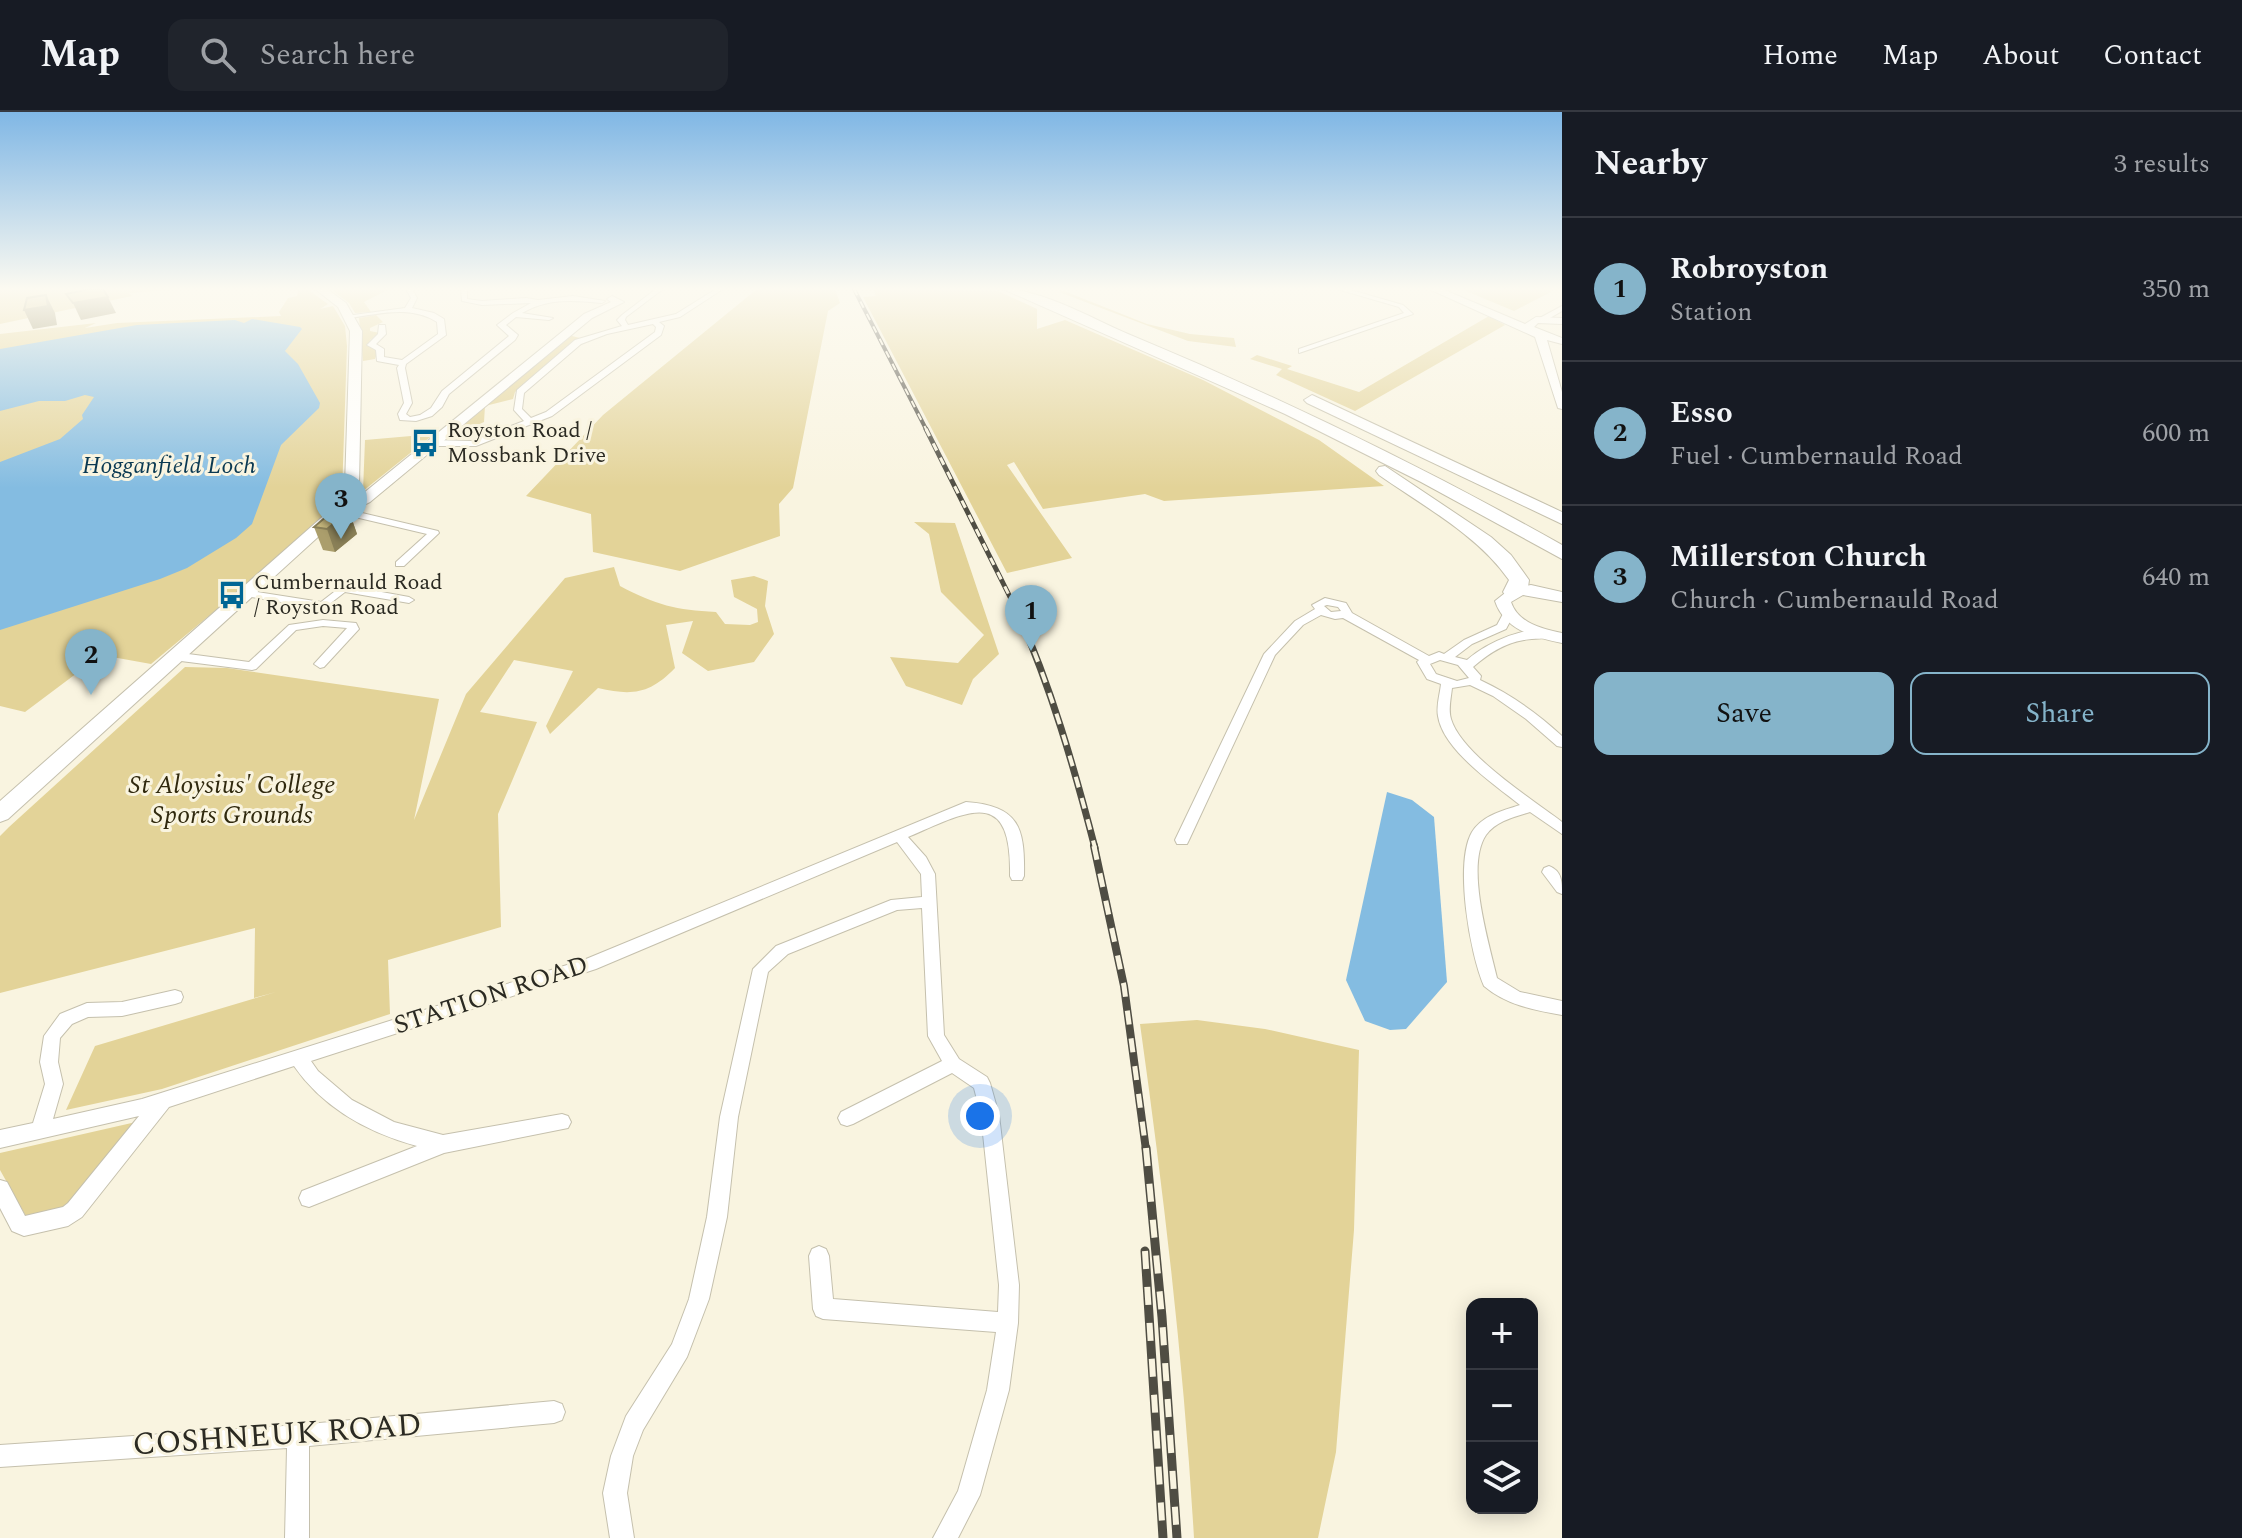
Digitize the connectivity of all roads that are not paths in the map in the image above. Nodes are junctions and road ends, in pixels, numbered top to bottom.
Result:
1 (356, 356) edge
2 (380, 356) edge
3 (415, 356) edge
4 (493, 356) edge
5 (539, 356) edge
6 (562, 356) edge
7 (629, 356) edge
8 (1164, 356) edge
9 (1171, 356) edge
10 (1184, 356) edge
11 (1198, 356) edge
12 (1547, 356) edge
13 (1558, 356) edge
14 (403, 363) junction
15 (1259, 378) dead end
16 (1562, 378) edge
17 (1299, 394) dead end
18 (1562, 405) edge
19 (529, 421) junction
20 (432, 443) junction
21 (344, 505) junction
22 (1562, 519) edge
23 (1562, 544) edge
24 (1562, 553) edge
25 (400, 564) dead end
26 (1513, 592) junction
27 (245, 593) junction
28 (1559, 595) edge
29 (409, 600) dead end
30 (1508, 614) junction
31 (1556, 636) edge
32 (173, 656) junction
33 (1447, 657) junction
34 (1426, 659) junction
35 (320, 664) dead end
36 (1468, 666) junction
37 (1472, 681) junction
38 (1447, 683) junction
39 (1562, 743) edge
40 (1532, 806) junction
41 (0, 814) edge
42 (1562, 829) edge
43 (898, 834) junction
44 (1182, 840) dead end
45 (1549, 872) dead end
46 (1017, 876) dead end
47 (1562, 888) edge
48 (930, 902) junction
49 (175, 997) dead end
50 (1562, 1008) edge
51 (298, 1057) junction
52 (953, 1064) junction
53 (163, 1100) junction
54 (847, 1118) dead end
55 (562, 1122) dead end
56 (40, 1131) junction
57 (0, 1139) edge
58 (443, 1144) junction
59 (0, 1189) edge
60 (309, 1198) dead end
61 (819, 1256) dead end
62 (1008, 1323) junction
63 (554, 1412) dead end
64 (298, 1436) junction
65 (0, 1456) edge
66 (297, 1538) edge
67 (622, 1538) edge
68 (945, 1538) edge

1 - 21 main road
2 - 14 street
3 - 14 street
4 - 14 street
5 - 20 street
6 - 19 street
7 - 19 street
8 - 26 highway
9 - 24 highway
10 - 23 highway
11 - 15 highway
12 - 18 street
13 - 16 street
17 - 22 highway
19 - 20 street
20 - 21 street
21 - 25 street
21 - 27 main road
26 - 28 street
26 - 30 street
27 - 29 street
27 - 32 main road
30 - 31 street
30 - 33 street
31 - 36 street
32 - 35 street
32 - 41 main road
33 - 34 street
33 - 36 street
34 - 38 street
34 - 44 street
36 - 37 street
37 - 38 street
37 - 39 street
38 - 40 street
40 - 42 street
40 - 50 street
43 - 46 street, STATION ROAD
43 - 48 street
43 - 51 street, STATION ROAD
45 - 47 street
48 - 52 street
48 - 67 street
49 - 56 street
51 - 53 street, STATION ROAD
51 - 58 street
52 - 54 street
52 - 62 street
53 - 56 street, STATION ROAD
53 - 59 street
55 - 58 street
56 - 57 street, STATION ROAD
58 - 60 street
61 - 62 street
62 - 68 street
63 - 64 street, COSHNEUK ROAD
64 - 65 street, COSHNEUK ROAD
64 - 66 street

